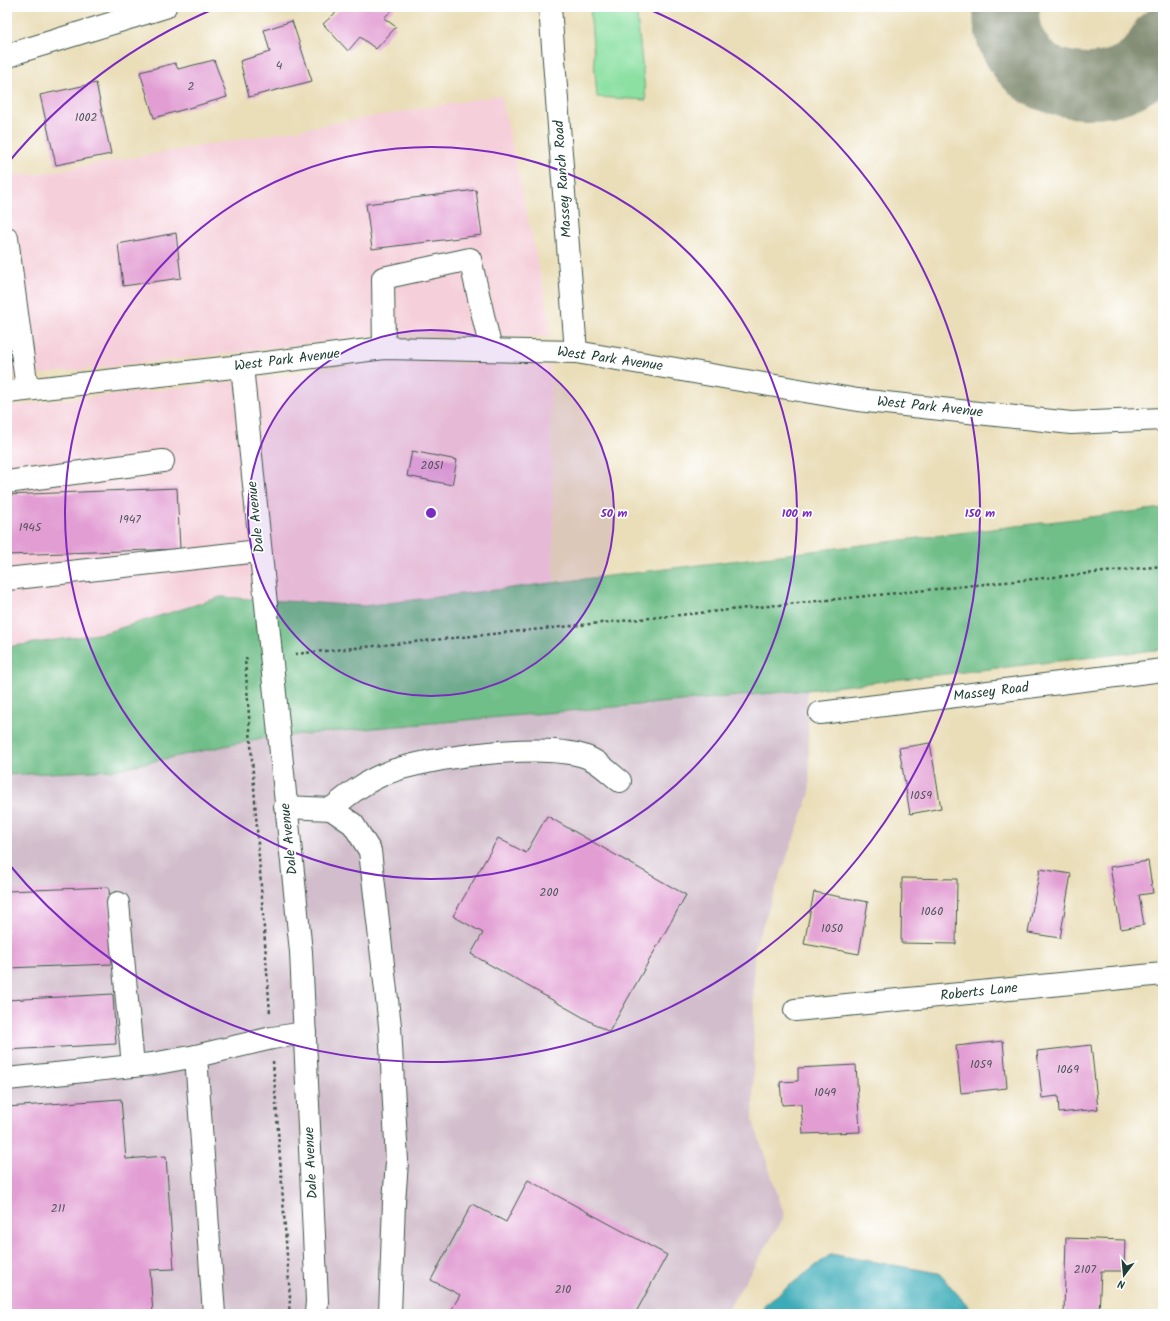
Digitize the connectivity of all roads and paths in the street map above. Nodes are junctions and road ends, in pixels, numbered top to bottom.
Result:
1 (165, 7) edge
2 (550, 7) edge
3 (7, 57) edge
4 (7, 238) edge
5 (7, 241) edge
6 (384, 348) junction
7 (491, 350) junction
8 (576, 352) junction
9 (242, 366) junction
10 (17, 391) edge
11 (1163, 419) edge
12 (162, 461) dead end
13 (7, 482) edge
14 (260, 551) junction
15 (1163, 566) edge
16 (7, 579) edge
17 (271, 656) junction
18 (245, 659) dead end
19 (1163, 670) edge
20 (820, 714) dead end
21 (620, 781) dead end
22 (285, 806) junction
23 (331, 809) junction
24 (118, 903) dead end
25 (1163, 974) edge
26 (795, 1010) dead end
27 (305, 1033) junction
28 (272, 1038) junction
29 (196, 1056) junction
30 (133, 1066) junction
31 (7, 1079) edge
32 (214, 1314) edge
33 (289, 1314) edge
34 (316, 1314) edge
35 (390, 1314) edge

1 - 3 street
2 - 8 street, Massey Ranch Road
4 - 5 street
5 - 10 street
6 - 7 street, West Park Avenue
6 - 7 street
6 - 9 street, West Park Avenue
7 - 8 street, West Park Avenue
8 - 11 street, West Park Avenue
9 - 10 street, West Park Avenue
9 - 14 street, Dale Avenue
12 - 13 street
14 - 16 street
14 - 17 street, Dale Avenue
15 - 17 path
17 - 22 street, Dale Avenue
18 - 28 path
19 - 20 street, Massey Road
21 - 23 street
22 - 23 street
22 - 27 street, Dale Avenue
23 - 35 street
24 - 30 street
25 - 26 street, Roberts Lane
27 - 28 street
27 - 34 street, Dale Avenue
28 - 29 street
28 - 33 path
29 - 30 street
29 - 32 street
30 - 31 street

